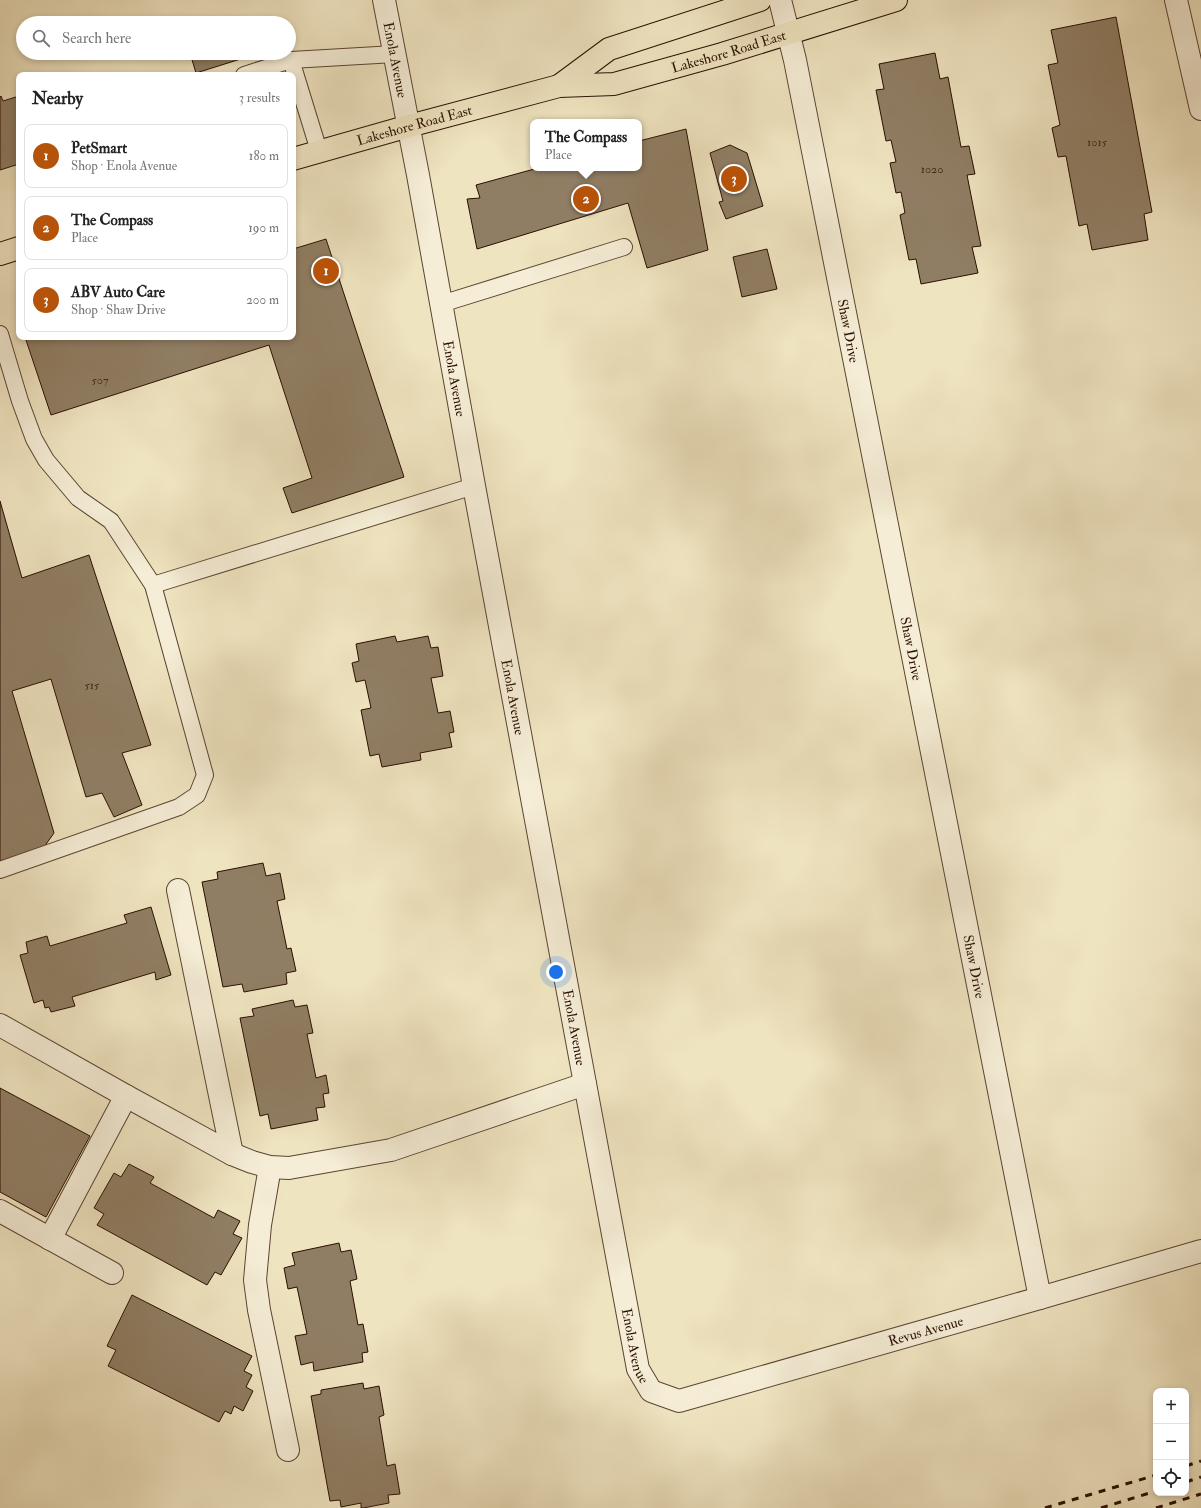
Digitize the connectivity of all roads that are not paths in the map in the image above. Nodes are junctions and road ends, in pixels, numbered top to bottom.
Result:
1 (384, 0) edge
2 (760, 0) edge
3 (780, 0) edge
4 (896, 0) edge
5 (1176, 0) edge
6 (789, 33) junction
7 (394, 54) junction
8 (291, 60) joint
9 (296, 60) edge
10 (253, 72) edge
11 (293, 72) edge
12 (559, 86) junction
13 (296, 92) edge
14 (298, 105) edge
15 (1201, 109) edge
16 (409, 126) junction
17 (319, 151) junction
18 (296, 159) edge
19 (624, 247) dead end
20 (16, 249) edge
21 (0, 254) edge
22 (441, 304) junction
23 (0, 334) edge
24 (474, 486) junction
25 (153, 585) junction
26 (0, 870) edge
27 (178, 890) dead end
28 (0, 1025) edge
29 (585, 1084) junction
30 (126, 1096) junction
31 (232, 1154) junction
32 (270, 1167) junction
33 (0, 1211) edge
34 (50, 1239) junction
35 (1201, 1251) edge
36 (112, 1273) dead end
37 (1040, 1298) junction
38 (651, 1391) joint
39 (288, 1450) dead end

1 - 7 street, Enola Avenue
2 - 12 main road, Lakeshore Road East
3 - 6 street, Shaw Drive
4 - 6 main road, Lakeshore Road East
5 - 15 street
6 - 12 main road, Lakeshore Road East
6 - 37 street, Shaw Drive
7 - 9 lane
7 - 16 street, Enola Avenue
8 - 10 lane
8 - 11 lane
12 - 16 main road, Lakeshore Road East
13 - 14 lane
14 - 17 lane
16 - 17 main road, Lakeshore Road East
16 - 22 street, Enola Avenue
17 - 18 main road, Lakeshore Road East
19 - 22 lane
20 - 21 main road
22 - 24 street, Enola Avenue
23 - 25 lane
24 - 25 lane
24 - 29 street, Enola Avenue
25 - 26 lane
27 - 31 street
28 - 30 street
29 - 32 street
29 - 38 street, Enola Avenue
30 - 31 street
30 - 34 street
31 - 32 street
32 - 39 street
33 - 34 street
34 - 36 street
35 - 37 street, Revus Avenue
37 - 38 street, Revus Avenue

